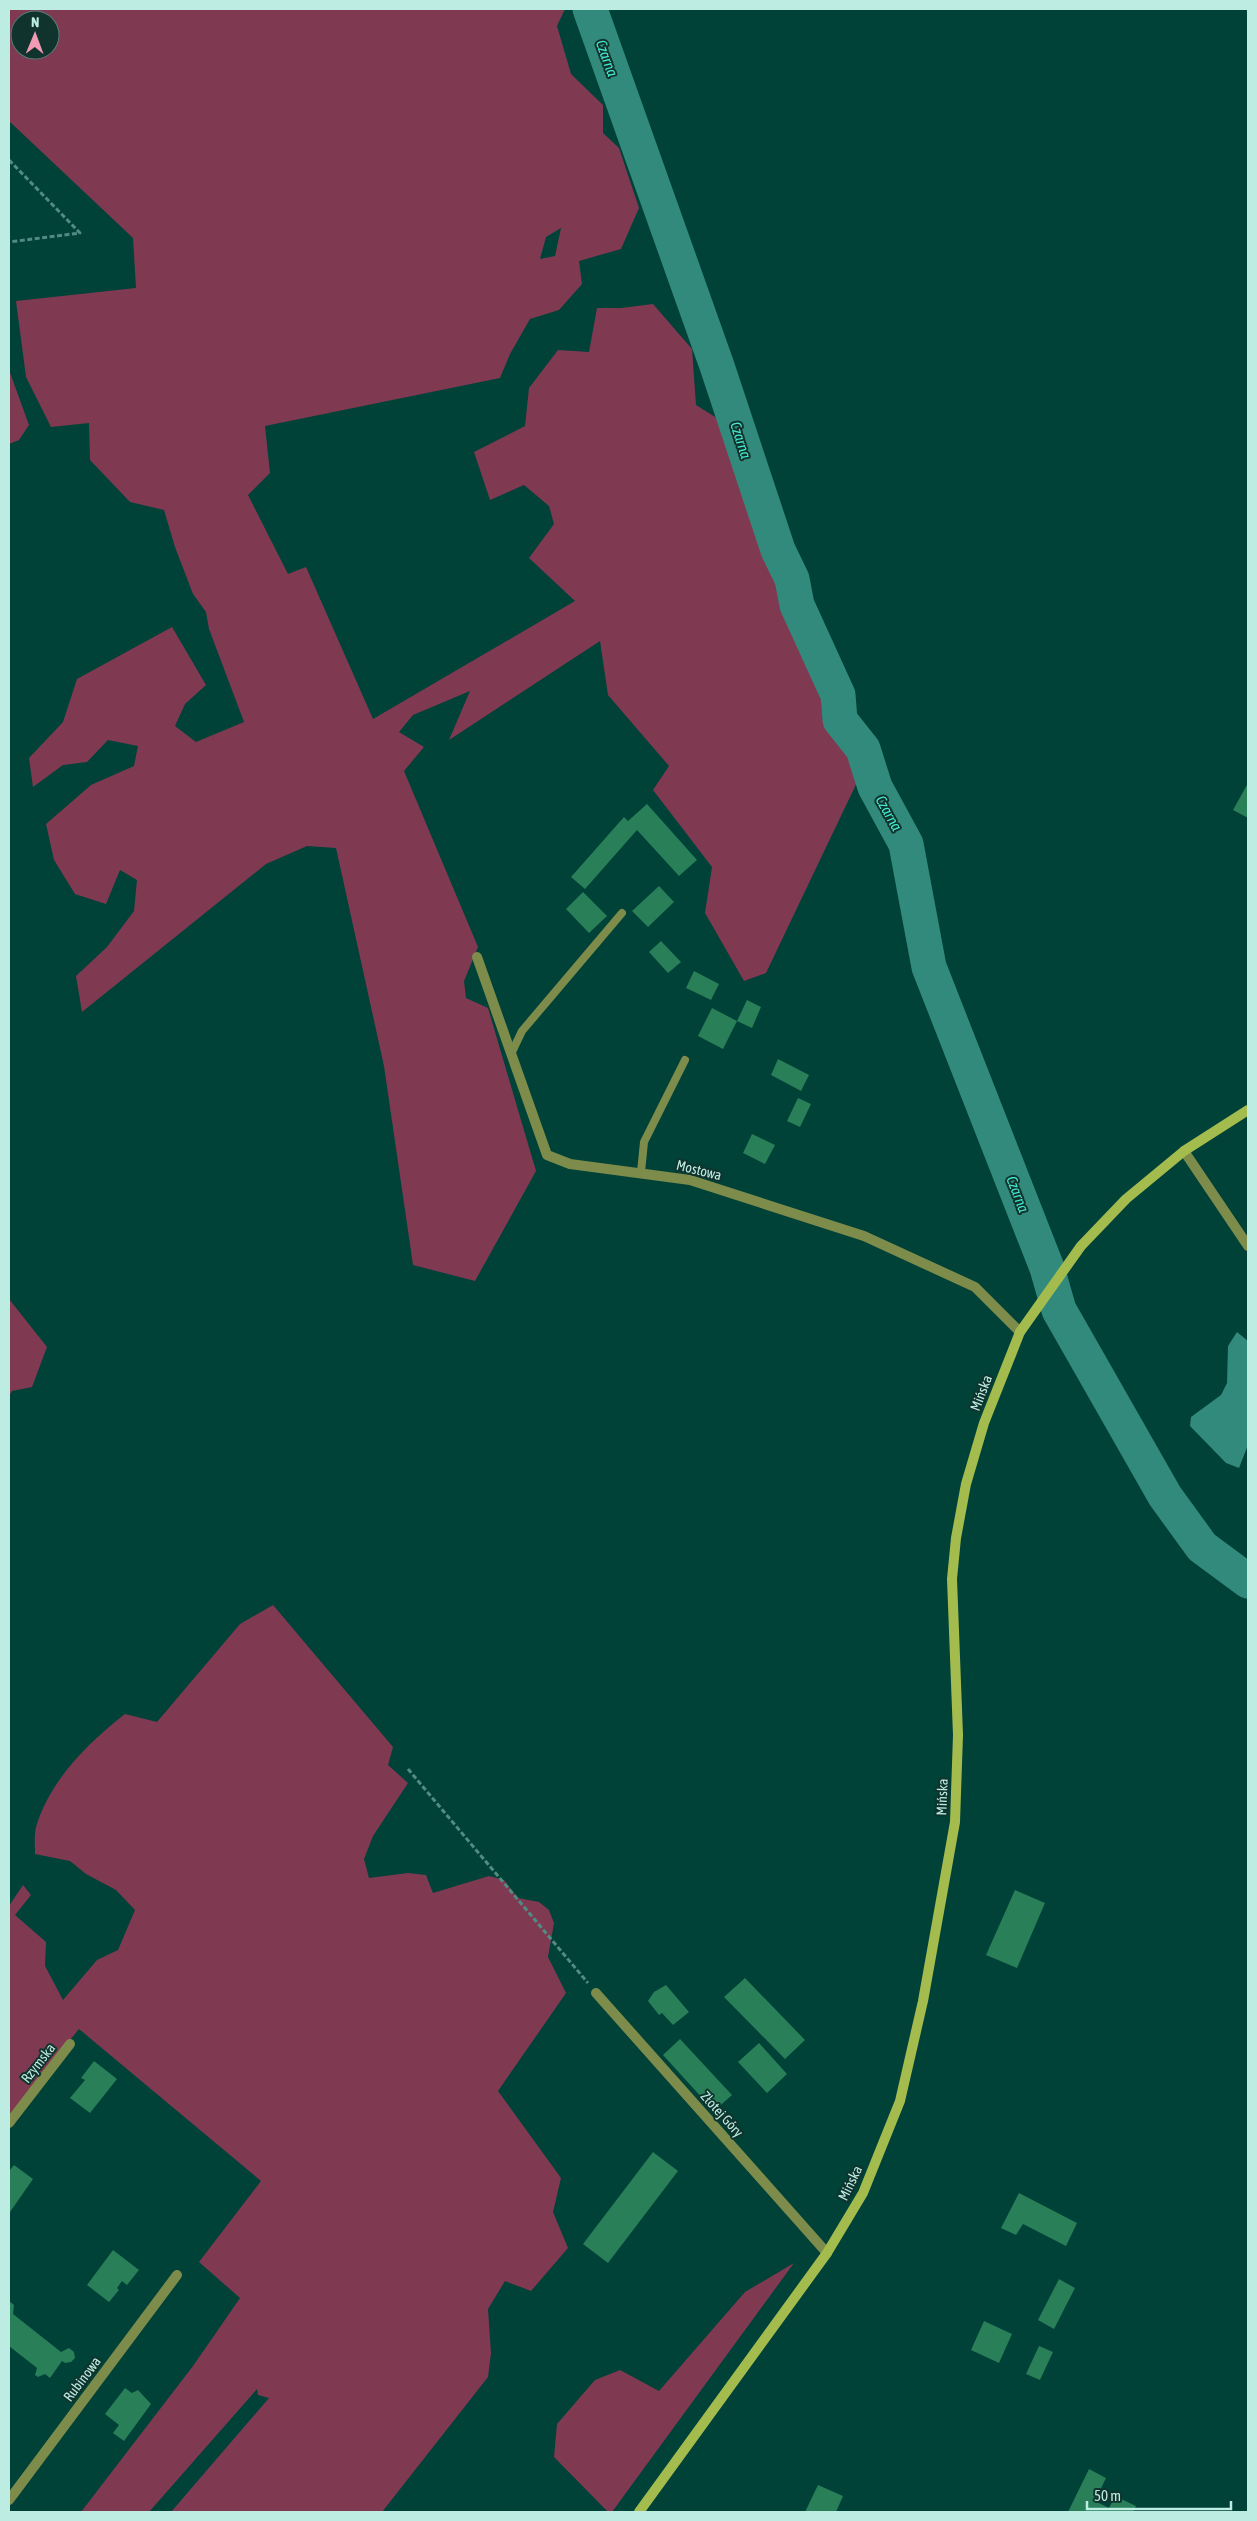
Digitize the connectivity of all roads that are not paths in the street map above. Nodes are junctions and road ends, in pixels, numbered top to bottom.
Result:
1 (622, 913) dead end
2 (478, 957) dead end
3 (512, 1052) junction
4 (685, 1060) dead end
5 (1248, 1110) edge
6 (1184, 1151) junction
7 (642, 1172) junction
8 (1248, 1246) edge
9 (1020, 1332) junction
10 (596, 1993) road end
11 (70, 2044) dead end
12 (9, 2123) edge
13 (827, 2253) junction
14 (177, 2275) dead end
15 (9, 2500) edge
16 (639, 2512) edge

1 - 3 lane
2 - 3 street, Mostowa
3 - 7 street, Mostowa
4 - 7 lane
5 - 6 street, Mińska
6 - 8 street
6 - 9 street, Mińska
7 - 9 street, Mostowa
9 - 13 street, Mińska
10 - 13 street, Złotej Góry
11 - 12 street, Rzymska
13 - 16 street, Mińska
14 - 15 street, Rubinowa

